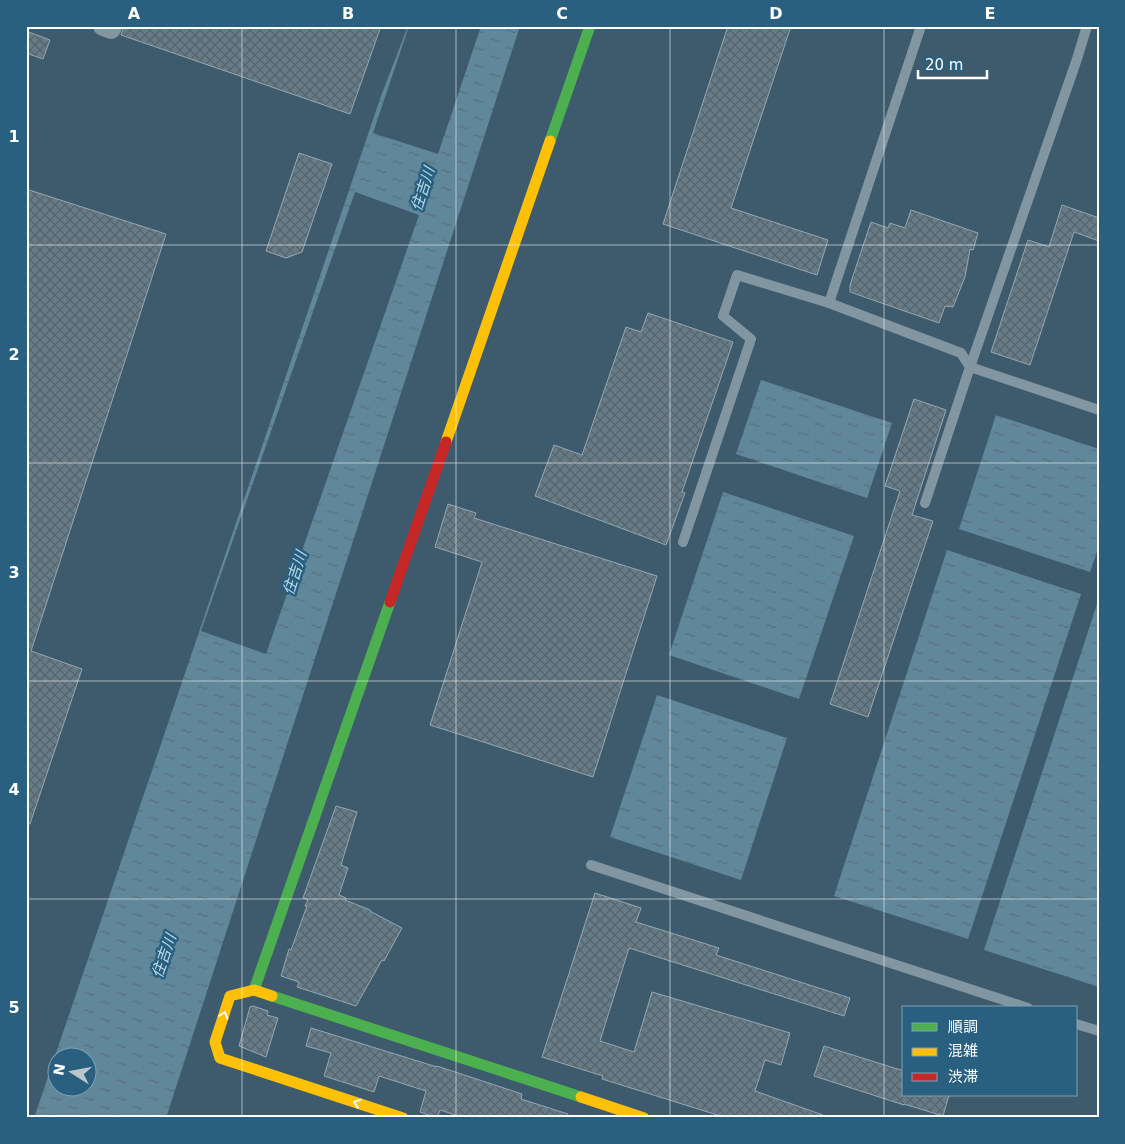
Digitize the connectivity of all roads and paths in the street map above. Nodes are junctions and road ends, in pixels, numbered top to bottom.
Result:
1 (102, 26) edge
2 (112, 26) edge
3 (590, 26) edge
4 (921, 26) edge
5 (1087, 26) edge
6 (828, 303) junction
7 (970, 367) junction
8 (1099, 410) edge
9 (925, 503) dead end
10 (682, 542) dead end
11 (591, 865) dead end
12 (254, 990) junction
13 (1022, 1006) edge
14 (1078, 1025) edge
15 (1099, 1031) edge
16 (403, 1118) edge
17 (644, 1118) edge

1 - 2 street
3 - 12 street
4 - 6 lane
5 - 7 lane
6 - 7 lane
6 - 10 lane
7 - 8 lane
7 - 9 lane
11 - 13 lane
16 -> 12 street
12 - 17 street
14 - 15 lane

